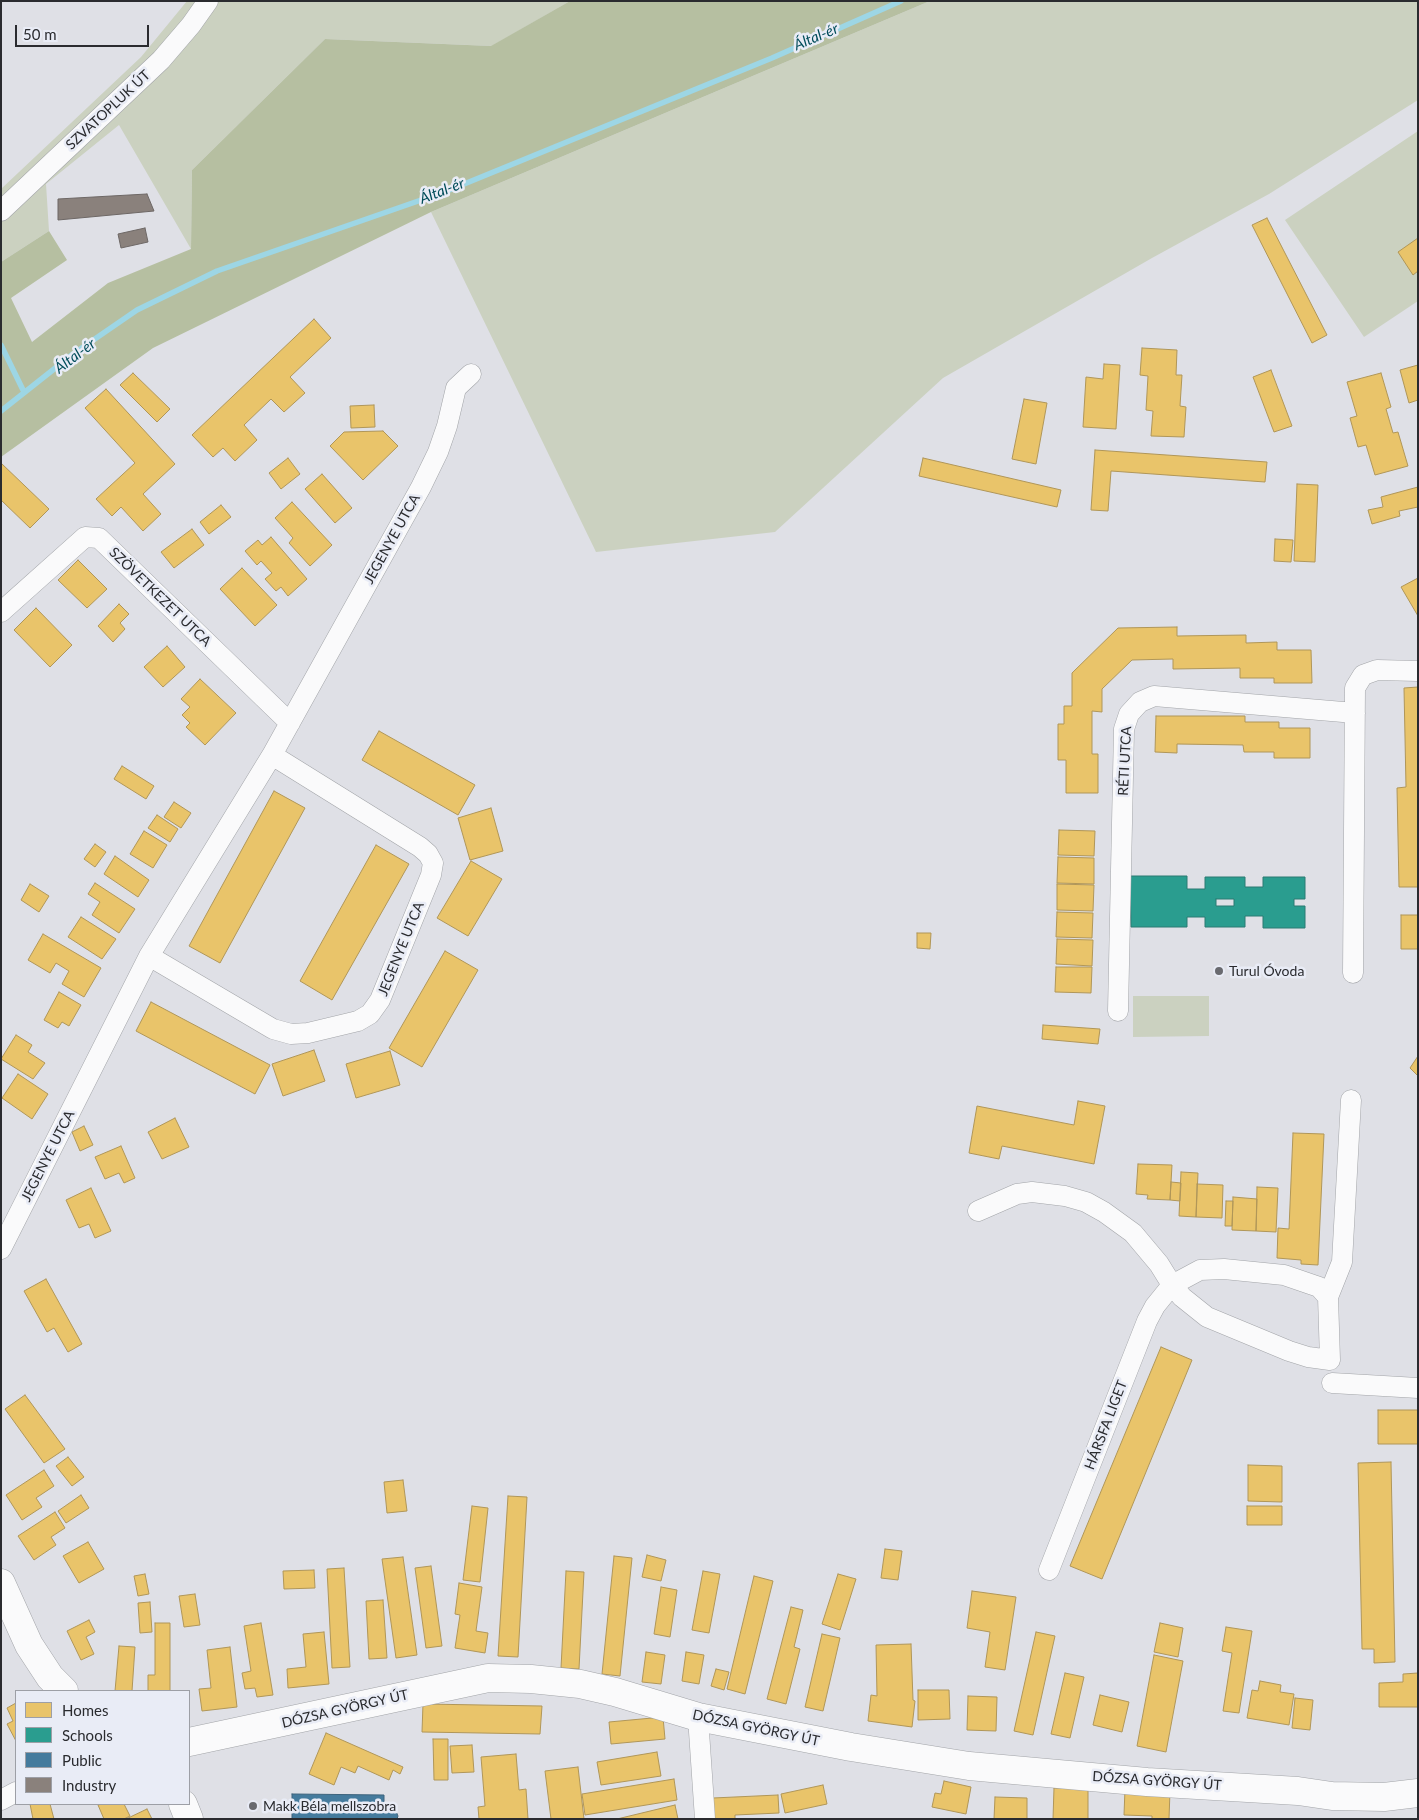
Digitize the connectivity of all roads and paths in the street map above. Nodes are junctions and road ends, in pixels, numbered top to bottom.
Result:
1 (208, 1) edge
2 (1, 211) edge
3 (471, 374) dead end
4 (1, 612) edge
5 (1418, 671) edge
6 (1355, 713) junction
7 (290, 723) junction
8 (272, 755) junction
9 (149, 956) junction
10 (1354, 973) dead end
11 (1118, 1011) dead end
12 (1351, 1100) dead end
13 (978, 1211) dead end
14 (1, 1250) edge
15 (1172, 1285) junction
16 (1328, 1297) junction
17 (1332, 1383) dead end
18 (1418, 1388) edge
19 (1050, 1570) dead end
20 (1, 1584) edge
21 (63, 1690) edge
22 (698, 1717) junction
23 (190, 1745) edge
24 (1418, 1775) edge
25 (15, 1793) edge
26 (1418, 1793) edge
27 (1332, 1796) junction
28 (1, 1800) edge
29 (182, 1805) edge
30 (189, 1819) edge
31 (705, 1819) edge

1 - 2 street, SZVATOPLUK ÚT
3 - 7 street, JEGENYE UTCA
4 - 7 street, SZÖVETKEZET UTCA
5 - 6 street
6 - 10 street
6 - 11 street, RÉTI UTCA
7 - 8 street, JEGENYE UTCA
8 - 9 street, JEGENYE UTCA
8 - 9 street, JEGENYE UTCA
9 - 14 street, JEGENYE UTCA
12 - 16 street
13 - 15 street
15 - 16 street, HÁRSFA LIGET
15 - 16 street
15 - 19 street, HÁRSFA LIGET
17 - 18 street
20 - 21 street
22 - 23 street, DÓZSA GYÖRGY ÚT
22 - 27 street, DÓZSA GYÖRGY ÚT
22 - 31 street
24 - 27 street
25 - 28 street
26 - 27 street, DÓZSA GYÖRGY ÚT
29 - 30 street

